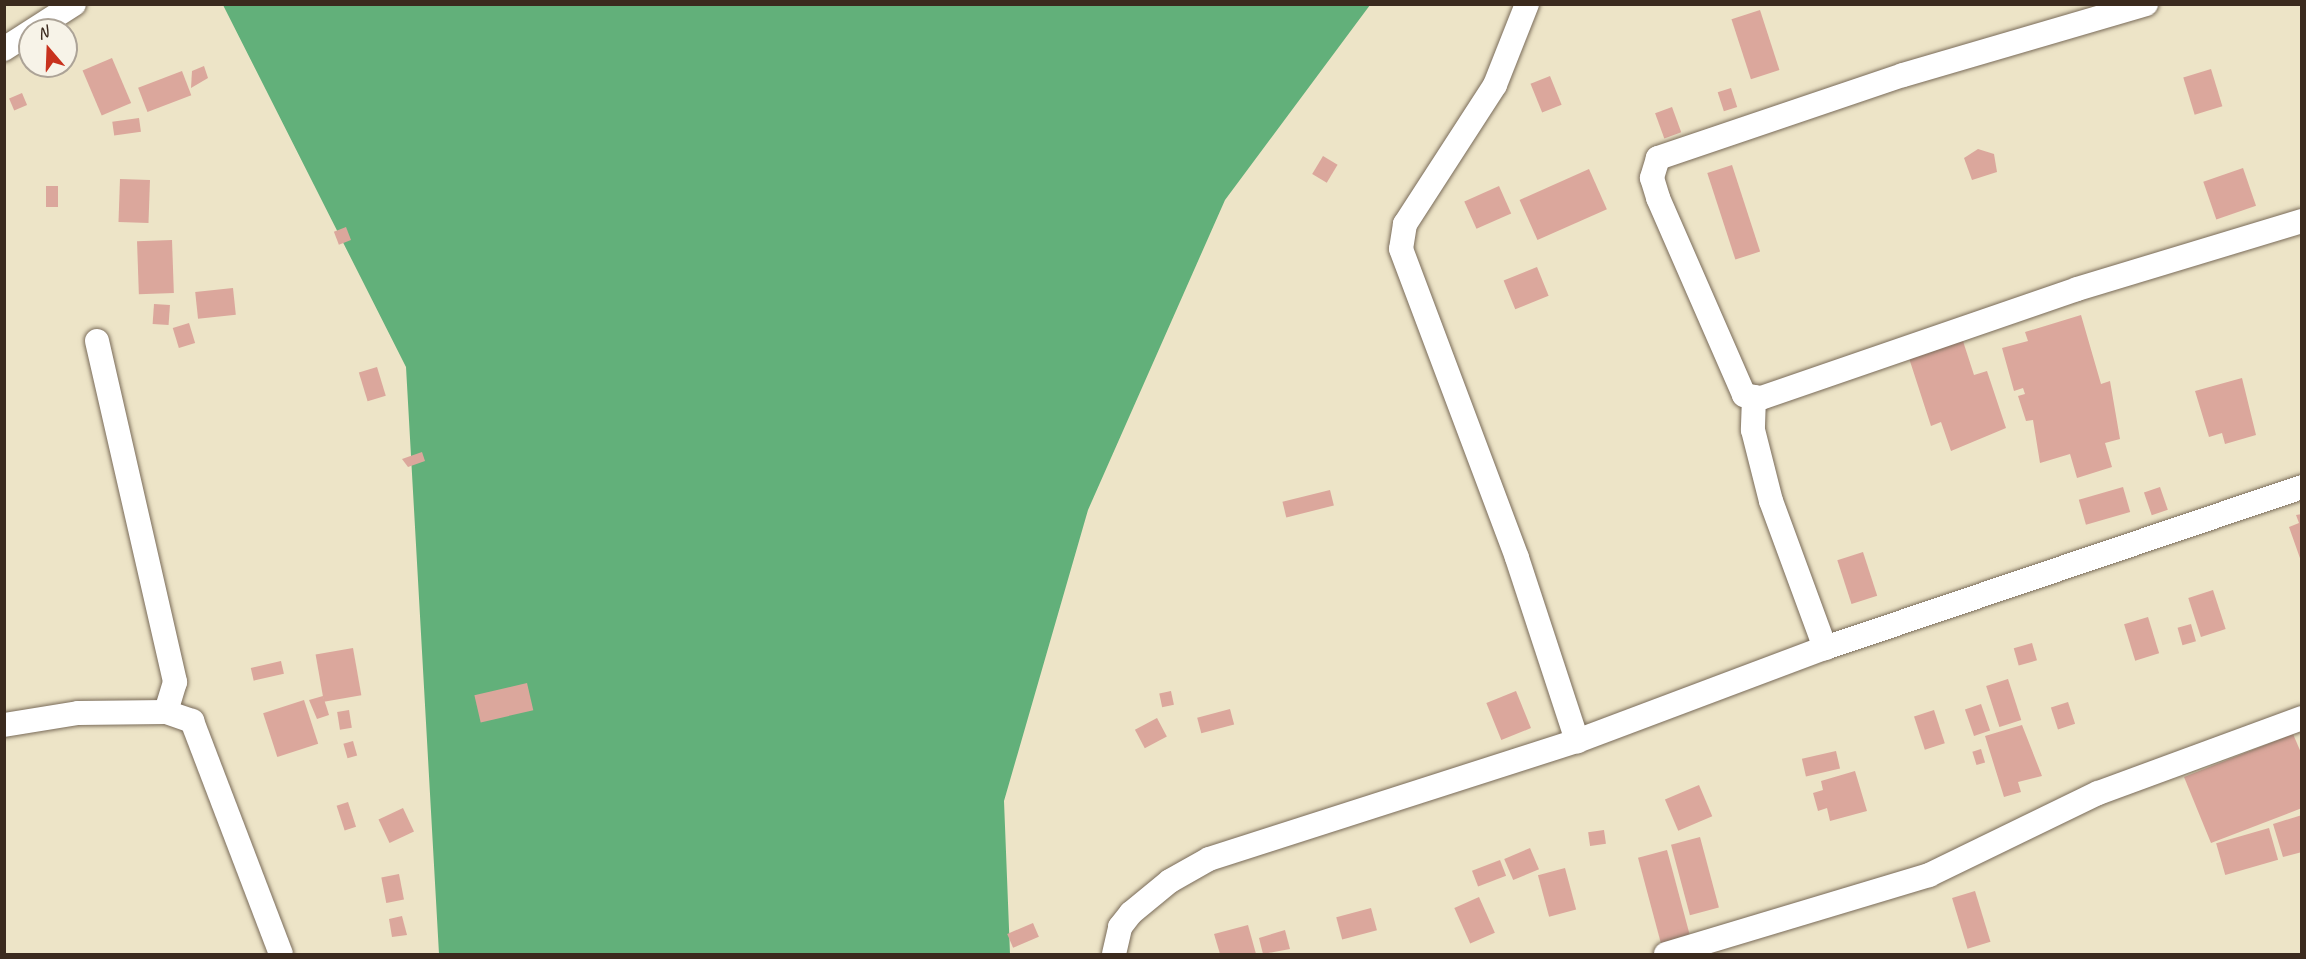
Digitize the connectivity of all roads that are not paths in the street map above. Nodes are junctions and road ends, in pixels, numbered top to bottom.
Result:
1 (74, 4) edge
2 (1527, 4) edge
3 (2146, 4) edge
4 (4, 49) edge
5 (2301, 221) edge
6 (97, 342) dead end
7 (1754, 397) junction
8 (2301, 487) edge
9 (1825, 648) junction
10 (166, 712) junction
11 (2301, 718) edge
12 (4, 725) edge
13 (1577, 741) junction
14 (281, 954) edge
15 (1114, 954) edge
16 (1666, 954) edge

1 - 4 street
2 - 13 street
3 - 7 street
5 - 7 street
6 - 10 street
7 - 9 street
8 - 9 street
9 - 13 street
10 - 12 street
10 - 14 street
11 - 16 street
13 - 15 street

